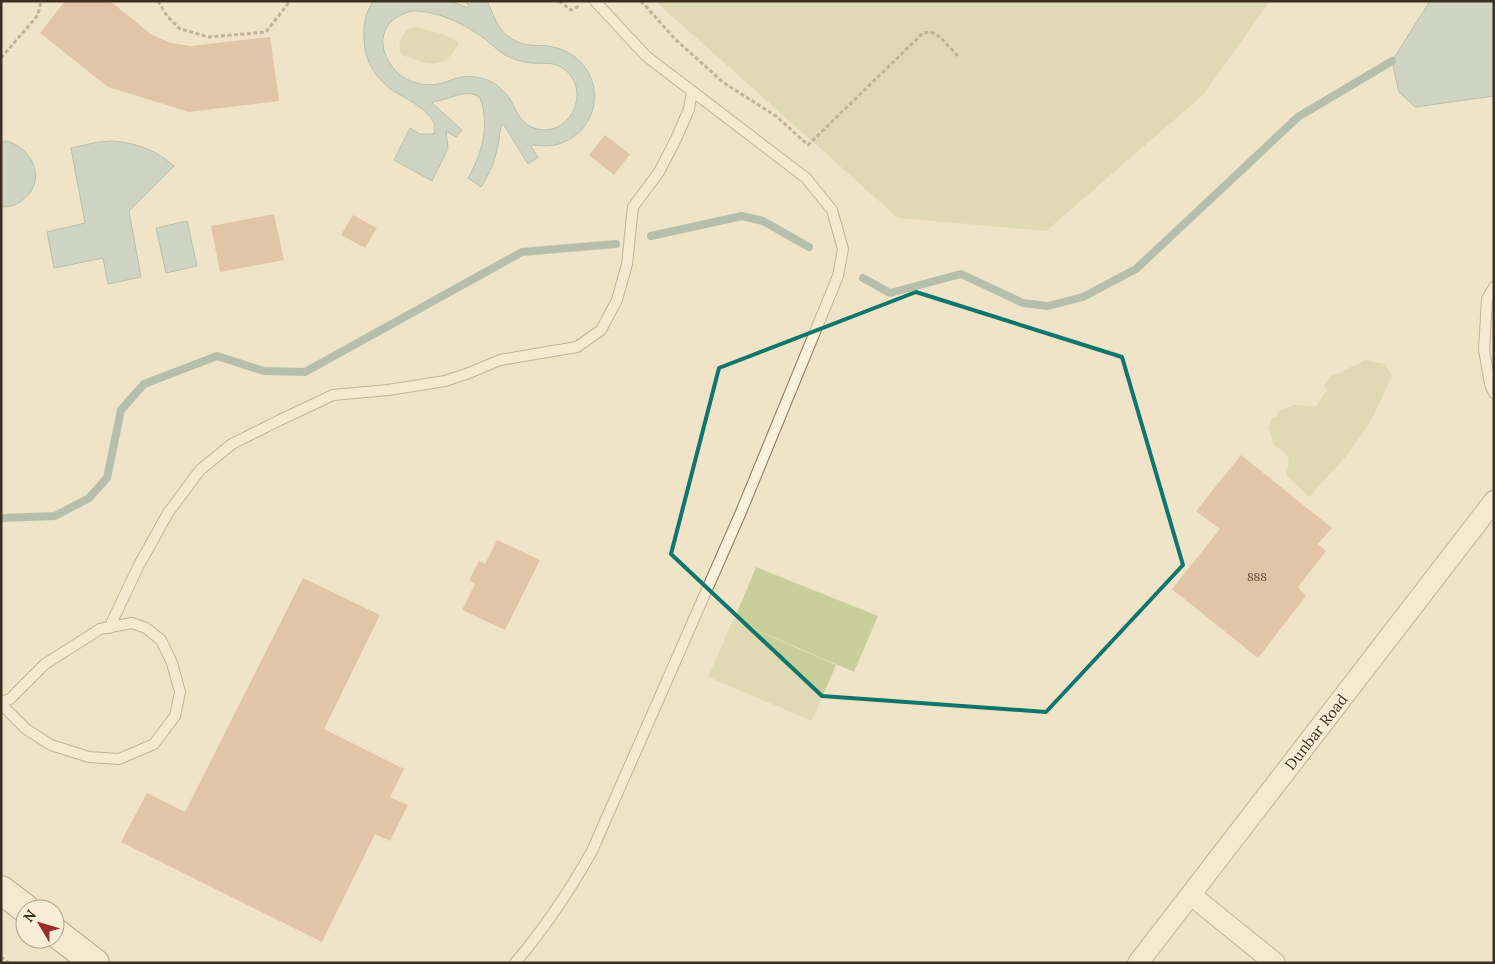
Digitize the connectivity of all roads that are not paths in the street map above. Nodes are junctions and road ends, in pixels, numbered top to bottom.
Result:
1 (595, 1) edge
2 (692, 91) junction
3 (1494, 287) edge
4 (1494, 393) edge
5 (1494, 501) edge
6 (109, 628) junction
7 (1, 703) edge
8 (1, 890) edge
9 (1191, 895) junction
10 (15, 901) edge
11 (65, 940) edge
12 (95, 963) edge
13 (515, 963) edge
14 (1138, 963) edge
15 (1275, 963) edge

1 - 2 lane
2 - 6 lane
2 - 13 lane
3 - 4 lane
5 - 9 street, Dunbar Road
6 - 7 lane
6 - 7 lane
8 - 10 main road
9 - 14 street, Dunbar Road
9 - 15 street
11 - 12 main road

